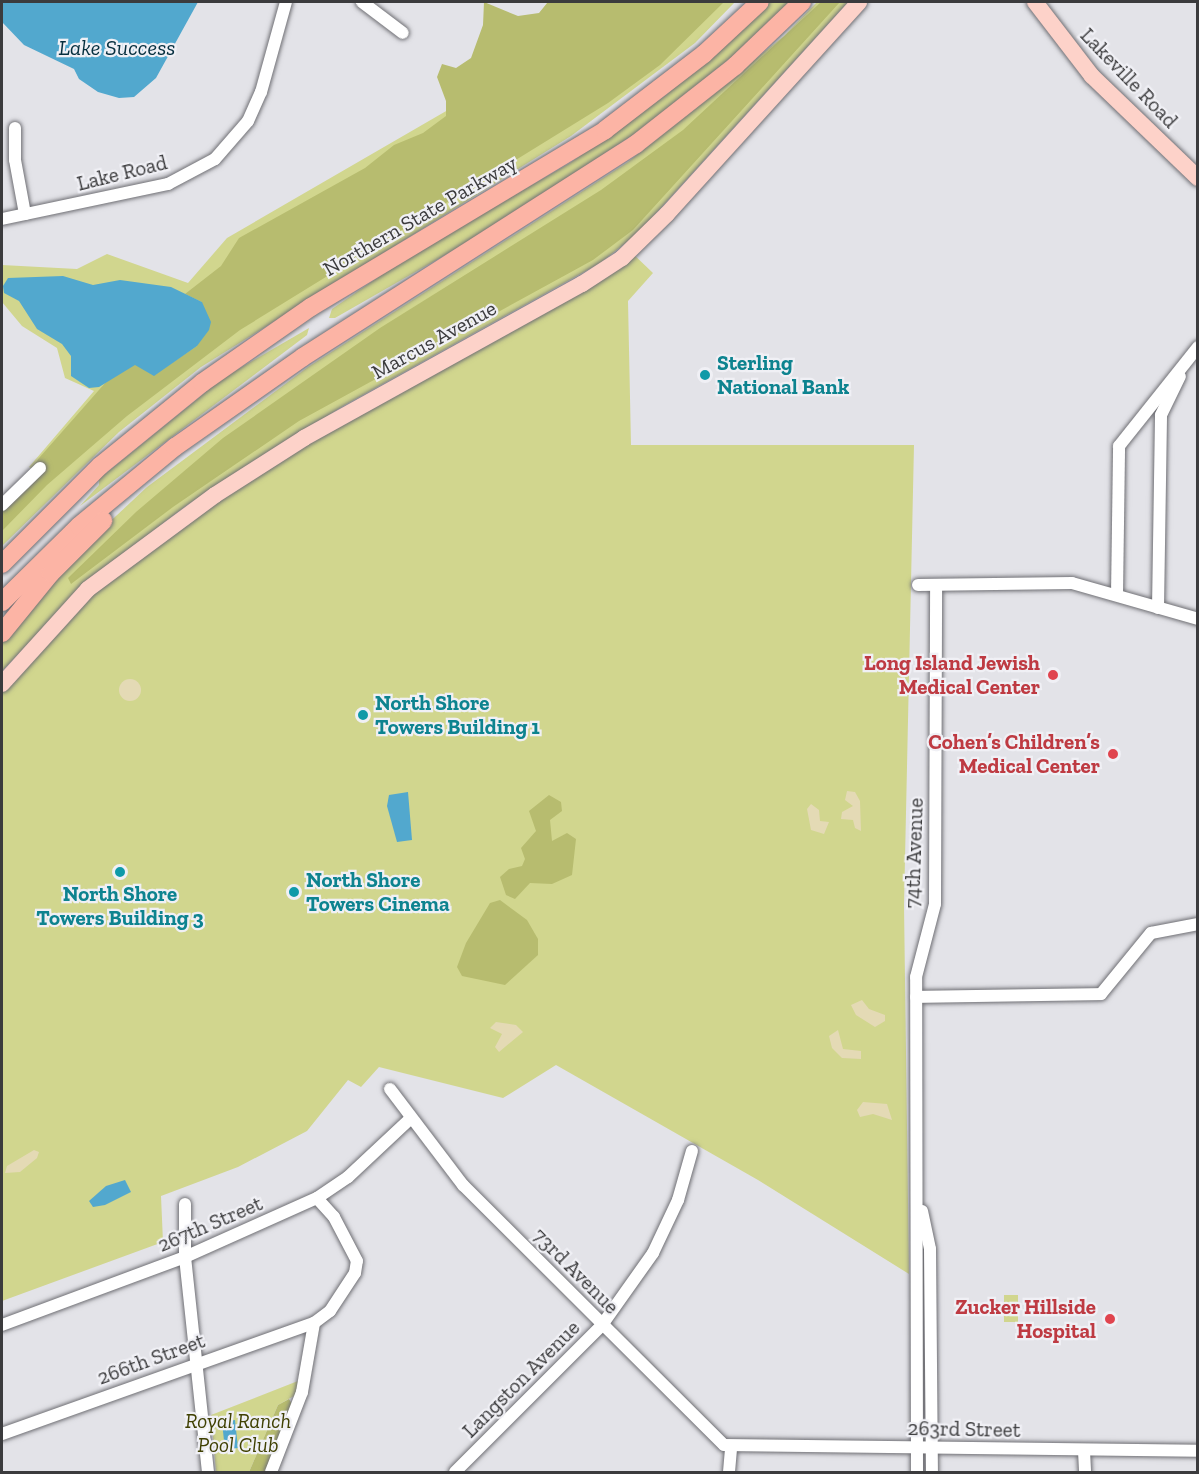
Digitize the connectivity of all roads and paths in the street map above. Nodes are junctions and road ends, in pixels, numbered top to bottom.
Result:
1 (286, 2) edge
2 (362, 2) edge
3 (743, 2) edge
4 (760, 2) edge
5 (802, 2) edge
6 (859, 2) edge
7 (1035, 2) edge
8 (403, 33) dead end
9 (630, 112) junction
10 (15, 128) dead end
11 (1197, 178) edge
12 (25, 214) junction
13 (2, 219) edge
14 (1195, 350) edge
15 (226, 410) junction
16 (40, 468) dead end
17 (2, 505) edge
18 (2, 564) edge
19 (918, 585) dead end
20 (936, 585) junction
21 (1118, 595) junction
22 (2, 602) edge
23 (1158, 608) junction
24 (1197, 619) edge
25 (2, 633) edge
26 (2, 684) edge
27 (1197, 924) edge
28 (916, 997) junction
29 (390, 1089) dead end
30 (410, 1119) junction
31 (692, 1151) dead end
32 (917, 1193) junction
33 (317, 1198) junction
34 (185, 1204) dead end
35 (185, 1257) junction
36 (314, 1323) junction
37 (2, 1325) edge
38 (602, 1325) junction
39 (199, 1362) junction
40 (2, 1434) edge
41 (731, 1447) junction
42 (916, 1448) junction
43 (932, 1449) junction
44 (1084, 1450) junction
45 (1197, 1451) edge
46 (208, 1473) edge
47 (271, 1473) edge
48 (455, 1473) edge
49 (729, 1473) edge
50 (916, 1473) edge
51 (932, 1473) edge
52 (1085, 1473) edge

1 - 12 street, Lake Road
2 - 8 street
3 - 9 highway
4 - 9 highway, Northern State Parkway
5 - 15 highway
6 - 26 main road, Marcus Avenue
7 - 11 main road, Lakeville Road
9 - 18 highway, Northern State Parkway
10 - 12 street
12 - 13 street, Lake Road
14 - 21 street
14 - 23 street
15 - 22 highway
15 - 25 highway
16 - 17 street
19 - 20 street
20 - 21 street
20 - 28 street, 74th Avenue
21 - 23 street
23 - 24 street
27 - 28 street
28 - 32 street, 74th Avenue
29 - 30 street, 73rd Avenue
30 - 33 street, 267th Street
30 - 38 street, 73rd Avenue
31 - 38 street, Langston Avenue
32 - 42 street, 74th Avenue
32 - 43 street, 74th Avenue
33 - 35 street, 267th Street
33 - 36 street
34 - 35 street
35 - 37 street, 267th Street
35 - 39 street
36 - 39 street, 266th Street
36 - 47 street
38 - 41 street, 73rd Avenue
38 - 48 street, Langston Avenue
39 - 40 street, 266th Street
39 - 46 street
41 - 42 street, 263rd Street
41 - 49 street
42 - 43 street, 263rd Street
42 - 50 street, 74th Avenue
43 - 44 street, 263rd Street
43 - 51 street, 74th Avenue
44 - 45 street, 263rd Street
44 - 52 street

